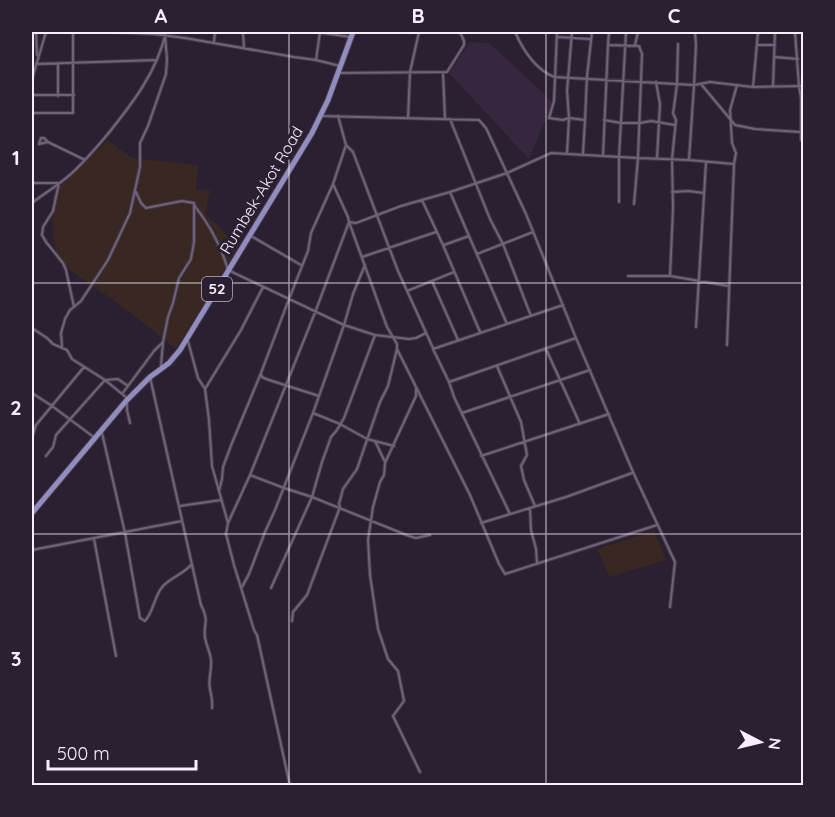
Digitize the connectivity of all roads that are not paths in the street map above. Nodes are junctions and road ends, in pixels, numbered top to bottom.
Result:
1 (36, 32) edge
2 (46, 32) edge
3 (73, 32) edge
4 (110, 32) edge
5 (187, 32) edge
6 (215, 32) edge
7 (243, 32) edge
8 (319, 32) edge
9 (418, 32) edge
10 (460, 32) edge
11 (515, 32) edge
12 (557, 32) edge
13 (572, 32) edge
14 (592, 32) edge
15 (609, 32) edge
16 (626, 32) edge
17 (638, 32) edge
18 (695, 32) edge
19 (758, 32) edge
20 (776, 32) edge
21 (795, 32) edge
22 (166, 33) edge
23 (352, 34) edge
24 (557, 37) junction
25 (185, 38) junction
26 (572, 38) junction
27 (591, 39) junction
28 (214, 42) junction
29 (678, 44) dead end
30 (608, 45) junction
31 (626, 45) junction
32 (635, 45) junction
33 (757, 45) junction
34 (775, 45) junction
35 (244, 48) junction
36 (38, 57) junction
37 (775, 57) junction
38 (798, 59) junction
39 (157, 60) junction
40 (316, 60) junction
41 (73, 62) junction
42 (58, 63) junction
43 (36, 64) junction
44 (340, 66) junction
45 (410, 72) junction
46 (443, 72) junction
47 (338, 73) junction
48 (32, 74) edge
49 (555, 77) junction
50 (569, 78) junction
51 (32, 79) edge
52 (587, 79) junction
53 (606, 80) junction
54 (623, 81) junction
55 (641, 81) junction
56 (656, 82) junction
57 (677, 84) junction
58 (701, 84) junction
59 (694, 85) junction
60 (737, 85) junction
61 (773, 86) junction
62 (799, 86) junction
63 (804, 86) edge
64 (753, 87) junction
65 (74, 94) junction
66 (32, 95) edge
67 (58, 96) junction
68 (32, 113) edge
69 (320, 116) junction
70 (338, 116) junction
71 (408, 118) junction
72 (569, 118) junction
73 (730, 118) junction
74 (445, 119) junction
75 (450, 119) junction
76 (585, 120) junction
77 (604, 120) junction
78 (658, 122) junction
79 (621, 123) junction
80 (640, 123) junction
81 (675, 125) junction
82 (800, 132) junction
83 (801, 140) dead end
84 (48, 141) dead end
85 (346, 146) junction
86 (567, 153) junction
87 (583, 154) junction
88 (603, 155) junction
89 (619, 157) junction
90 (638, 158) junction
91 (657, 158) junction
92 (672, 159) junction
93 (85, 160) junction
94 (689, 160) junction
95 (706, 162) junction
96 (734, 164) junction
97 (507, 173) junction
98 (32, 183) edge
99 (59, 183) junction
100 (477, 183) junction
101 (333, 184) junction
102 (136, 191) junction
103 (450, 192) junction
104 (672, 192) junction
105 (704, 193) junction
106 (422, 200) junction
107 (619, 202) dead end
108 (32, 203) edge
109 (634, 204) dead end
110 (194, 205) junction
111 (377, 216) junction
112 (349, 222) junction
113 (436, 232) junction
114 (533, 232) junction
115 (249, 235) junction
116 (469, 236) junction
117 (503, 244) junction
118 (443, 245) junction
119 (389, 248) junction
120 (477, 254) junction
121 (362, 257) junction
122 (302, 265) junction
123 (364, 265) junction
124 (228, 270) junction
125 (454, 272) junction
126 (628, 276) dead end
127 (670, 276) junction
128 (699, 280) junction
129 (432, 281) junction
130 (729, 286) junction
131 (263, 287) junction
132 (407, 291) junction
133 (289, 299) junction
134 (562, 305) junction
135 (74, 307) junction
136 (316, 310) junction
137 (531, 316) junction
138 (507, 324) junction
139 (344, 325) junction
140 (696, 327) dead end
141 (32, 328) edge
142 (480, 332) junction
143 (426, 333) junction
144 (375, 335) junction
145 (393, 337) junction
146 (188, 338) junction
147 (576, 338) junction
148 (458, 340) junction
149 (163, 342) junction
150 (727, 345) dead end
151 (62, 348) junction
152 (397, 349) junction
153 (434, 349) junction
154 (546, 349) junction
155 (497, 366) junction
156 (84, 367) junction
157 (161, 369) junction
158 (590, 370) junction
159 (261, 373) junction
160 (150, 377) junction
161 (105, 380) junction
162 (561, 380) junction
163 (449, 382) junction
164 (286, 384) junction
165 (128, 386) junction
166 (416, 386) junction
167 (205, 389) junction
168 (32, 393) edge
169 (122, 394) junction
170 (319, 396) junction
171 (510, 397) junction
172 (127, 400) junction
173 (52, 406) junction
174 (313, 413) junction
175 (462, 413) junction
176 (609, 414) junction
177 (71, 420) junction
178 (32, 423) edge
179 (130, 423) dead end
180 (340, 424) junction
181 (580, 424) junction
182 (36, 426) junction
183 (102, 430) junction
184 (32, 438) edge
185 (95, 438) junction
186 (367, 439) junction
187 (375, 441) junction
188 (525, 442) junction
189 (394, 446) junction
190 (45, 456) dead end
191 (482, 456) junction
192 (385, 463) junction
193 (633, 472) junction
194 (249, 475) junction
195 (284, 488) junction
196 (219, 492) junction
197 (312, 496) junction
198 (221, 500) junction
199 (179, 506) junction
200 (535, 506) junction
201 (340, 507) junction
202 (530, 508) junction
203 (32, 513) edge
204 (510, 514) junction
205 (182, 521) junction
206 (371, 521) junction
207 (228, 523) junction
208 (482, 523) junction
209 (658, 525) junction
210 (124, 533) junction
211 (430, 535) dead end
212 (94, 538) junction
213 (32, 550) edge
214 (537, 563) junction
215 (192, 564) junction
216 (271, 588) dead end
217 (241, 589) junction
218 (670, 607) dead end
219 (292, 621) dead end
220 (116, 656) dead end
221 (212, 708) dead end
222 (420, 772) dead end
223 (290, 786) edge

1 - 36 street
2 - 36 street
3 - 41 street
4 - 22 street
5 - 25 street
6 - 28 street
7 - 35 street
8 - 23 street
8 - 40 street
9 - 45 street
10 - 46 street
11 - 49 street
12 - 24 street
13 - 26 street
14 - 27 street
15 - 30 street
16 - 31 street
17 - 32 street
18 - 59 street
19 - 33 street
20 - 34 street
21 - 38 street
22 - 25 street
22 - 39 street
22 - 102 street
23 - 44 main road, Rumbek-Akot Road / 52
24 - 26 street
24 - 49 street
25 - 28 street
26 - 27 street
26 - 50 street
27 - 52 street
28 - 35 street
29 - 57 street
30 - 31 street
30 - 53 street
31 - 32 street
31 - 54 street
32 - 55 street
33 - 34 street
33 - 64 street
34 - 37 street
35 - 40 street
36 - 43 street
37 - 38 street
37 - 61 street
38 - 62 street
39 - 41 street
39 - 93 street
40 - 44 street
41 - 42 street
41 - 65 street
42 - 43 street
42 - 67 street
43 - 48 street
44 - 47 main road, Rumbek-Akot Road / 52
45 - 46 street
45 - 47 street
45 - 71 street
46 - 74 street
47 - 69 main road, Rumbek-Akot Road / 52
48 - 51 street
49 - 50 street
49 - 72 street
50 - 52 street
50 - 72 street
52 - 53 street
52 - 76 street
53 - 54 street
53 - 77 street
54 - 55 street
54 - 79 street
55 - 56 street
55 - 80 street
56 - 57 street
56 - 78 street
57 - 59 street
57 - 81 street
58 - 59 street
58 - 60 street
58 - 73 street
59 - 94 street
60 - 64 street
60 - 73 street
61 - 62 street
61 - 64 street
62 - 63 street
62 - 82 street
65 - 67 street
65 - 68 street
66 - 67 street
69 - 70 street
69 - 115 main road, Rumbek-Akot Road / 52
70 - 71 street
70 - 85 street
71 - 74 street
72 - 76 street
72 - 86 street
73 - 82 street
73 - 96 street
74 - 75 street
75 - 97 street
75 - 100 street
76 - 87 street
77 - 79 street
77 - 88 street
78 - 80 street
78 - 81 street
78 - 91 street
79 - 80 street
79 - 89 street
80 - 90 street
81 - 92 street
82 - 83 street
84 - 93 street
85 - 101 street
85 - 111 street
86 - 87 street
86 - 97 street
87 - 88 street
88 - 89 street
89 - 90 street
89 - 107 street
90 - 91 street
90 - 109 street
91 - 92 street
92 - 94 street
92 - 104 street
93 - 99 street
94 - 95 street
95 - 96 street
95 - 105 street
96 - 130 street
97 - 100 street
97 - 114 street
98 - 99 street
99 - 108 street
99 - 135 street
100 - 103 street
100 - 117 street
101 - 112 street
101 - 122 street
102 - 110 street
102 - 135 street
103 - 106 street
103 - 116 street
104 - 105 street
104 - 127 street
105 - 128 street
106 - 111 street
106 - 113 street
110 - 124 street
110 - 149 street
111 - 112 street
111 - 119 street
112 - 121 street
112 - 136 street
113 - 118 street
113 - 119 street
114 - 117 street
114 - 134 street
115 - 122 street
115 - 124 main road, Rumbek-Akot Road / 52
116 - 118 street
116 - 120 street
117 - 120 street
117 - 137 street
118 - 125 street
119 - 121 street
119 - 132 street
120 - 138 street
121 - 123 street
122 - 133 street
123 - 139 street
123 - 145 street
124 - 131 street
124 - 146 main road, Rumbek-Akot Road / 52
125 - 129 street
125 - 142 street
126 - 127 street
127 - 128 street
128 - 130 street
128 - 140 street
129 - 132 street
129 - 148 street
130 - 150 street
131 - 133 street
131 - 167 street
132 - 143 street
133 - 136 street
133 - 159 street
134 - 137 street
134 - 147 street
135 - 151 street
136 - 139 street
136 - 164 street
137 - 138 street
138 - 142 street
139 - 144 street
139 - 170 street
141 - 151 street
142 - 148 street
143 - 145 street
143 - 153 street
144 - 145 street
144 - 180 street
145 - 152 street
146 - 157 main road, Rumbek-Akot Road / 52
146 - 167 street
147 - 154 street
147 - 158 street
148 - 153 street
149 - 157 street
149 - 165 street
151 - 156 street
152 - 166 street
152 - 186 street
153 - 163 street
154 - 155 street
154 - 162 street
155 - 163 street
155 - 171 street
156 - 161 street
156 - 173 street
157 - 160 main road, Rumbek-Akot Road / 52
158 - 162 street
158 - 176 street
159 - 164 street
159 - 196 street
160 - 172 main road, Rumbek-Akot Road / 52
160 - 199 street
161 - 165 street
161 - 169 street
161 - 177 street
162 - 171 street
162 - 181 street
163 - 175 street
164 - 170 street
164 - 194 street
165 - 169 street
166 - 189 street
166 - 208 street
167 - 196 street
168 - 173 street
169 - 172 street
170 - 174 street
171 - 175 street
171 - 188 street
172 - 179 street
172 - 183 main road, Rumbek-Akot Road / 52
173 - 177 street
173 - 182 street
174 - 180 street
174 - 195 street
175 - 191 street
176 - 181 street
176 - 193 street
177 - 185 street
177 - 190 street
178 - 182 street
180 - 186 street
180 - 197 street
181 - 188 street
182 - 184 street
183 - 185 main road, Rumbek-Akot Road / 52
183 - 210 street
185 - 203 main road, Rumbek-Akot Road / 52
186 - 187 street
186 - 201 street
187 - 189 street
187 - 192 street
188 - 191 street
188 - 200 street
189 - 192 street
191 - 204 street
192 - 206 street
193 - 200 street
193 - 209 street
194 - 195 street
194 - 207 street
195 - 197 street
195 - 217 street
196 - 198 street
197 - 201 street
197 - 216 street
198 - 199 street
198 - 207 street
199 - 205 street
200 - 202 street
201 - 206 street
201 - 219 street
202 - 204 street
202 - 214 street
204 - 208 street
205 - 210 street
205 - 215 street
206 - 211 street
206 - 222 street
207 - 217 street
208 - 214 street
209 - 214 street
209 - 218 street
210 - 212 street
210 - 215 street
212 - 213 street
212 - 220 street
215 - 221 street
217 - 223 street

